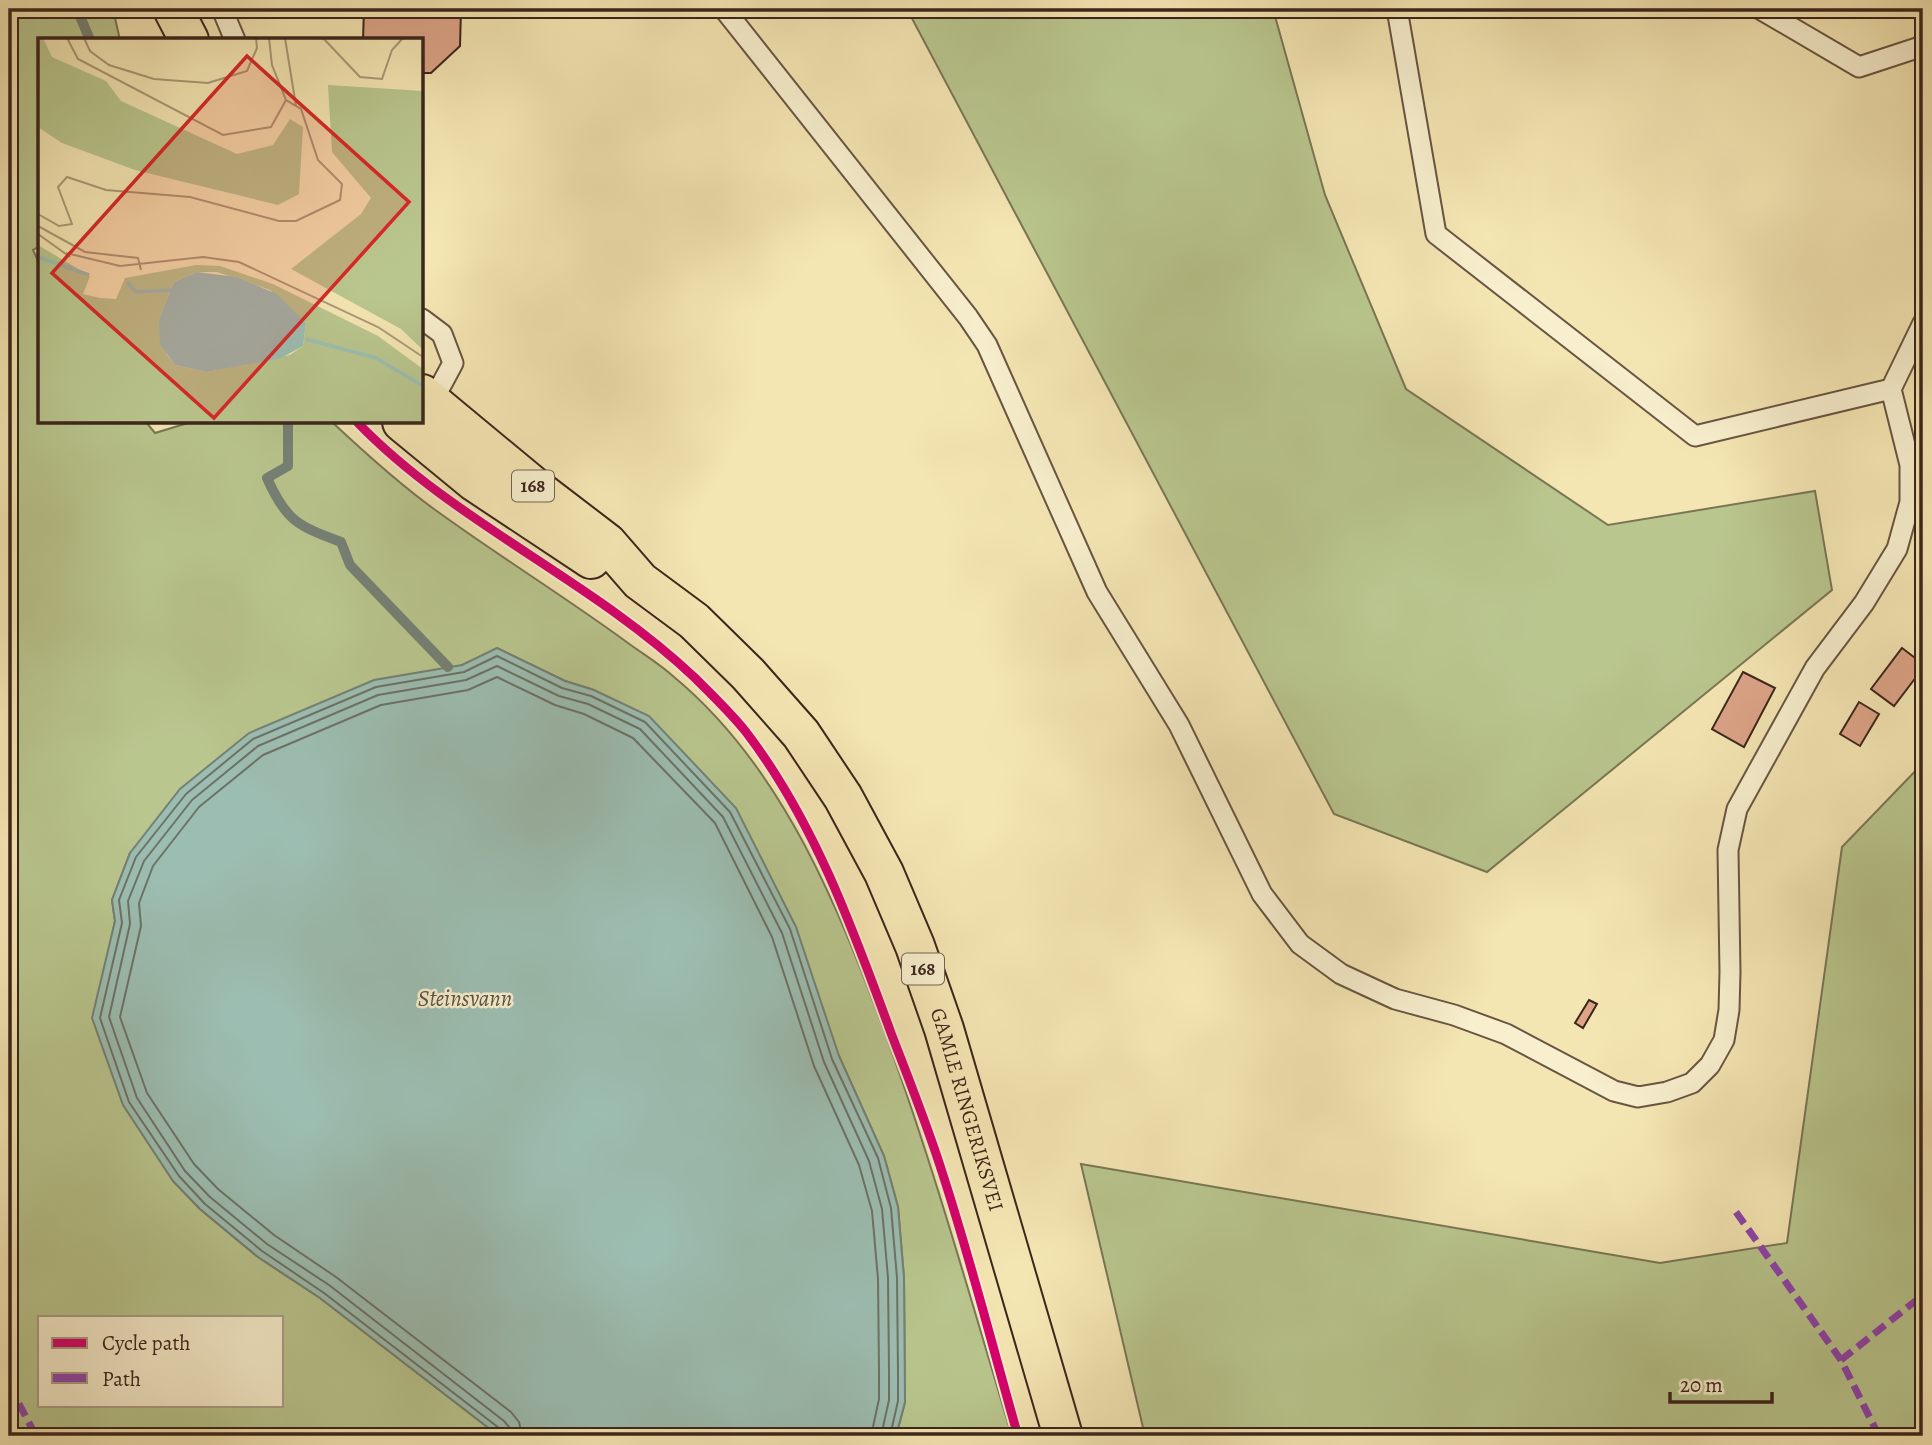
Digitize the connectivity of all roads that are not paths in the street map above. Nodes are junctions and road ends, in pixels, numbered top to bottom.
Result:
1 (158, 9) edge
2 (173, 9) edge
3 (222, 9) edge
4 (724, 9) edge
5 (1397, 9) edge
6 (1760, 9) edge
7 (158, 38) edge
8 (188, 38) edge
9 (234, 38) edge
10 (1923, 46) edge
11 (424, 320) edge
12 (1923, 323) edge
13 (1891, 389) junction
14 (424, 404) edge
15 (424, 422) edge
16 (1923, 448) edge
17 (1910, 465) junction
18 (1063, 1436) edge

1 - 7 main road
2 - 8 main road
3 - 9 lane
4 - 17 lane
5 - 13 lane
6 - 10 lane
11 - 14 lane
12 - 13 lane
13 - 17 lane
15 - 18 main road, GAMLE RINGERIKSVEI / 168
16 - 17 lane

